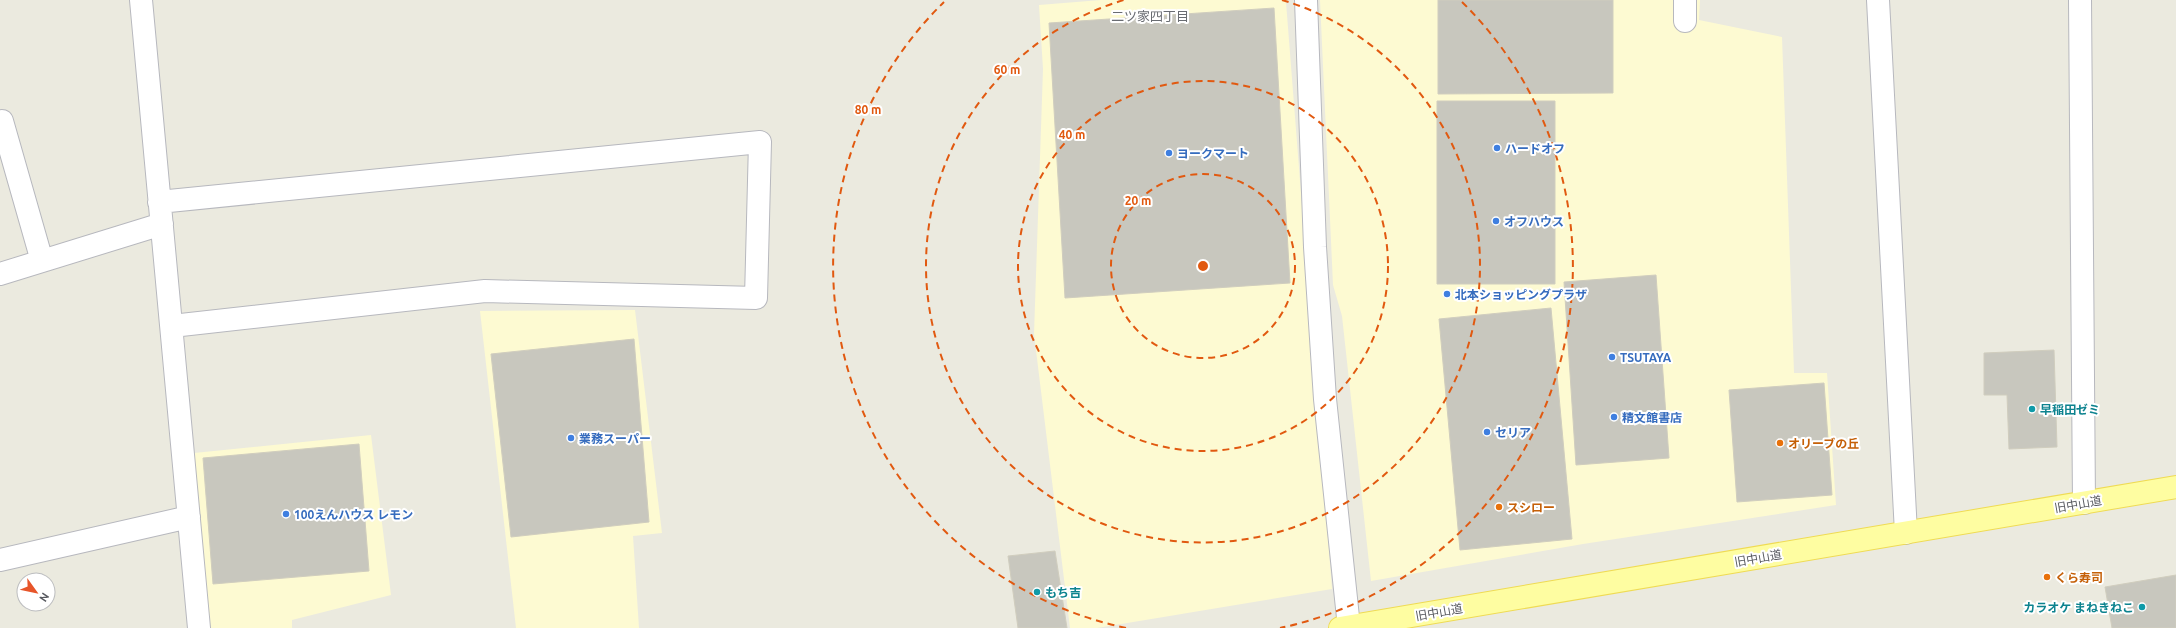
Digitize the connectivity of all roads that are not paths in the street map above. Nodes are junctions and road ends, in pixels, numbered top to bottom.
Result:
1 (141, 0) edge
2 (1306, 0) edge
3 (1685, 0) edge
4 (1878, 0) edge
5 (2080, 0) edge
6 (1685, 21) dead end
7 (0, 122) edge
8 (159, 202) junction
9 (162, 224) junction
10 (42, 261) junction
11 (0, 274) edge
12 (172, 326) junction
13 (2176, 487) edge
14 (2084, 503) junction
15 (189, 517) junction
16 (1906, 533) junction
17 (0, 560) edge
18 (199, 628) edge
19 (1345, 628) edge

1 - 8 street
2 - 19 street
3 - 6 street
4 - 16 street
5 - 14 street
7 - 10 street
8 - 9 street
8 - 12 street
9 - 10 street
9 - 12 street
10 - 11 street
12 - 15 street
13 - 14 main road, 旧中山道
14 - 16 main road, 旧中山道
15 - 17 street
15 - 18 street
16 - 19 main road, 旧中山道

